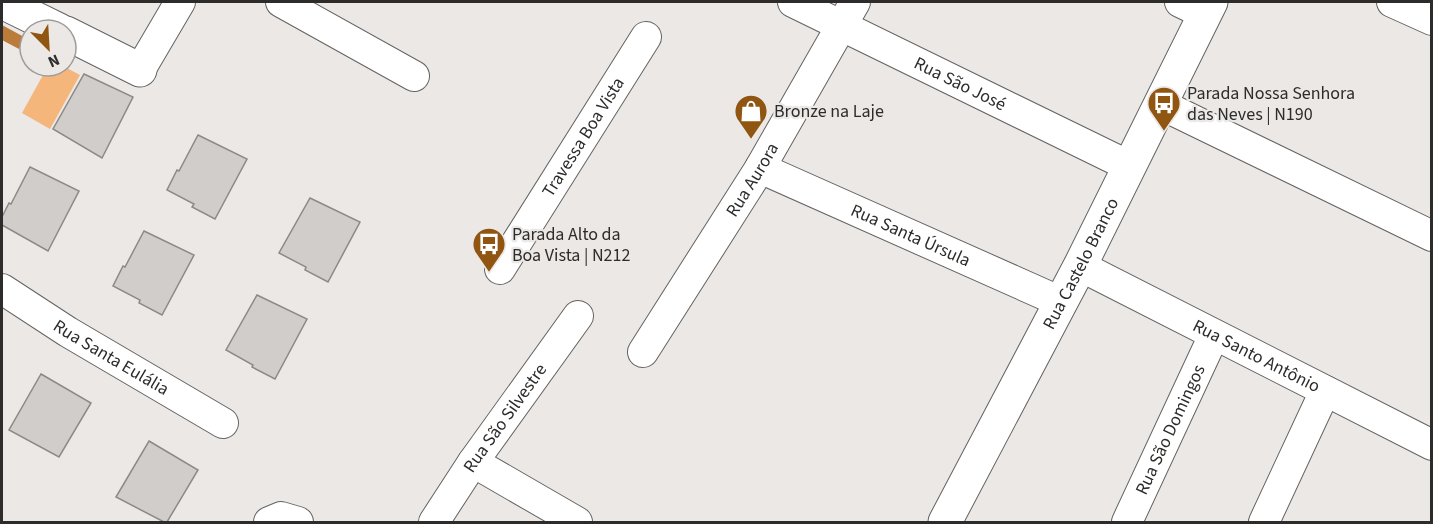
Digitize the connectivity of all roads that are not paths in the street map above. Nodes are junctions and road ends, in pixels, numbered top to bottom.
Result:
1 (2, 2) edge
2 (180, 2) edge
3 (281, 2) edge
4 (793, 2) edge
5 (1392, 2) edge
6 (1199, 6) edge
7 (848, 14) edge
8 (35, 18) edge
9 (1431, 20) edge
10 (646, 37) dead end
11 (78, 39) edge
12 (140, 70) joint
13 (414, 76) dead end
14 (1160, 104) junction
15 (1129, 166) junction
16 (760, 168) junction
17 (1431, 237) edge
18 (1080, 266) junction
19 (500, 269) dead end
20 (2, 289) edge
21 (1061, 302) junction
22 (578, 316) dead end
23 (1214, 335) junction
24 (643, 352) dead end
25 (1325, 391) junction
26 (223, 423) dead end
27 (1431, 446) edge
28 (473, 462) junction
29 (268, 522) edge
30 (298, 522) edge
31 (434, 522) edge
32 (578, 522) edge
33 (948, 522) edge
34 (1127, 522) edge
35 (1264, 522) edge

1 - 8 street
2 - 12 street
3 - 13 street
4 - 7 street, Rua São José
5 - 9 street
6 - 14 street, Rua Castelo Branco
7 - 15 street, Rua São José
7 - 16 street, Rua Aurora
10 - 19 street, Travessa Boa Vista
11 - 12 street
14 - 15 street, Rua Castelo Branco
14 - 17 street
15 - 18 street, Rua Castelo Branco
16 - 21 street, Rua Santa Úrsula
16 - 24 street, Rua Aurora
18 - 21 street, Rua Castelo Branco
18 - 23 street, Rua Santo Antônio
20 - 26 street, Rua Santa Eulália
21 - 33 street, Rua Castelo Branco
22 - 28 street, Rua São Silvestre
23 - 25 street, Rua Santo Antônio
23 - 34 street, Rua São Domingos
25 - 27 street, Rua Santo Antônio
25 - 35 street
28 - 31 street, Rua São Silvestre
28 - 32 street
29 - 30 street

